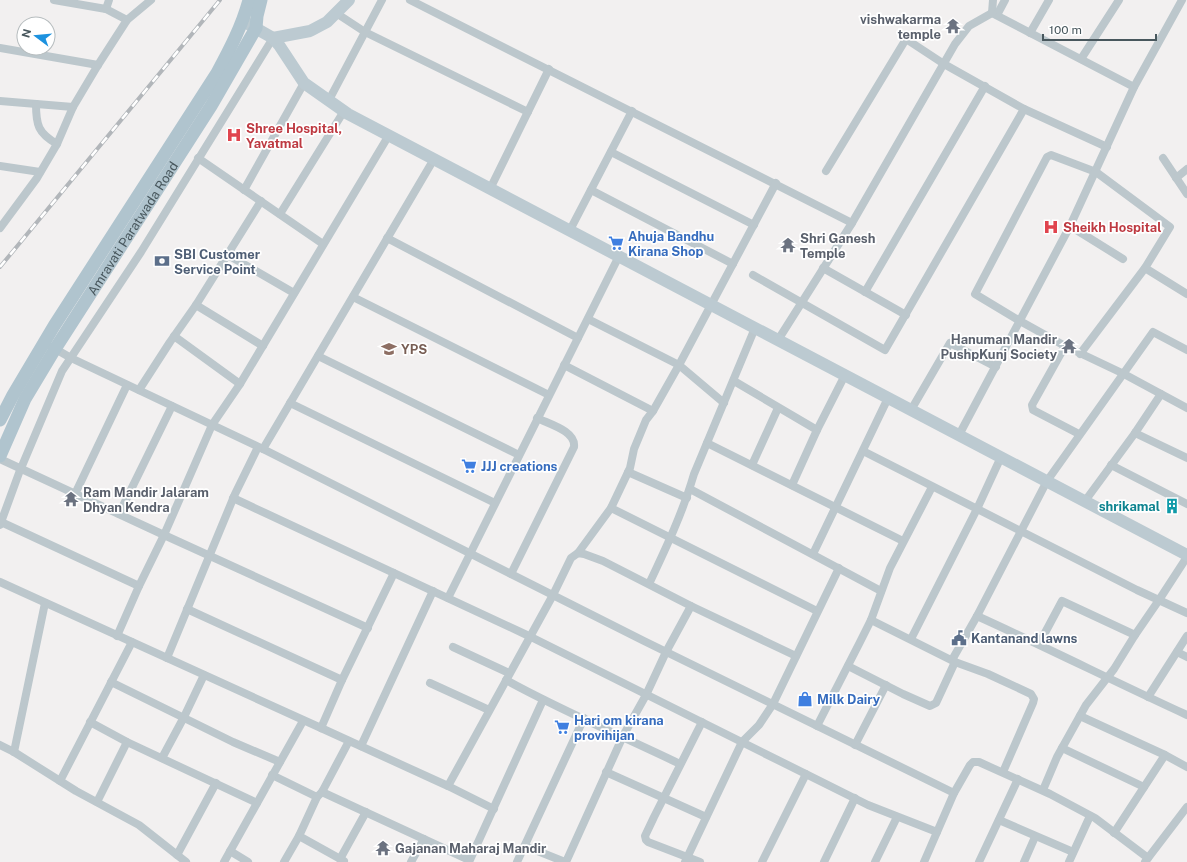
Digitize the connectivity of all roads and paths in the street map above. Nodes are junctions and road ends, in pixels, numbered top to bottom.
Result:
1 (54, 0) edge
2 (109, 0) edge
3 (151, 0) edge
4 (249, 0) edge
5 (261, 0) edge
6 (349, 0) edge
7 (382, 0) edge
8 (410, 0) edge
9 (993, 0) edge
10 (1005, 0) edge
11 (1049, 0) edge
12 (1119, 0) edge
13 (1180, 1) edge
14 (106, 9) junction
15 (336, 13) junction
16 (994, 14) junction
17 (127, 20) junction
18 (243, 21) junction
19 (256, 28) junction
20 (365, 32) junction
21 (1030, 33) junction
22 (273, 38) junction
23 (0, 48) edge
24 (1081, 59) junction
25 (944, 64) junction
26 (98, 65) junction
27 (549, 69) junction
28 (304, 83) junction
29 (985, 86) junction
30 (1134, 87) junction
31 (329, 100) junction
32 (0, 101) edge
33 (36, 104) junction
34 (73, 108) junction
35 (1024, 109) junction
36 (344, 111) junction
37 (632, 111) junction
38 (528, 112) junction
39 (389, 135) junction
40 (57, 144) junction
41 (1107, 147) junction
42 (611, 152) junction
43 (198, 158) junction
44 (1163, 158) dead end
45 (434, 159) junction
46 (0, 166) edge
47 (1187, 168) edge
48 (826, 171) dead end
49 (40, 172) junction
50 (1096, 172) junction
51 (1176, 178) junction
52 (776, 183) junction
53 (490, 189) junction
54 (244, 190) junction
55 (591, 190) junction
56 (1187, 194) edge
57 (261, 201) junction
58 (280, 214) junction
59 (4, 216) edge
60 (852, 223) junction
61 (754, 225) junction
62 (1070, 226) junction
63 (0, 228) edge
64 (570, 230) junction
65 (388, 238) junction
66 (323, 244) junction
67 (228, 255) junction
68 (619, 256) junction
69 (1123, 259) dead end
70 (733, 264) junction
71 (823, 268) junction
72 (1145, 268) junction
73 (753, 275) dead end
74 (865, 292) junction
75 (294, 294) junction
76 (1187, 294) edge
77 (353, 297) junction
78 (801, 303) junction
79 (196, 305) junction
80 (711, 305) junction
81 (906, 315) junction
82 (588, 319) junction
83 (1020, 322) junction
84 (756, 328) junction
85 (174, 336) junction
86 (578, 338) junction
87 (778, 340) junction
88 (50, 346) junction
89 (263, 346) junction
90 (1065, 346) junction
91 (1186, 348) edge
92 (1080, 354) junction
93 (318, 356) junction
94 (71, 358) junction
95 (564, 365) junction
96 (679, 365) junction
97 (996, 367) junction
98 (1124, 374) junction
99 (845, 375) junction
100 (734, 381) junction
101 (240, 384) junction
102 (127, 385) junction
103 (139, 390) junction
104 (1161, 394) junction
105 (549, 395) junction
106 (888, 398) junction
107 (724, 402) junction
108 (290, 403) junction
109 (172, 406) junction
110 (778, 408) junction
111 (1187, 408) edge
112 (911, 410) junction
113 (653, 411) junction
114 (537, 418) junction
115 (0, 420) edge
116 (212, 425) junction
117 (816, 430) junction
118 (1135, 433) junction
119 (1079, 434) junction
120 (959, 435) junction
121 (707, 443) junction
122 (261, 448) junction
123 (863, 451) junction
124 (519, 455) junction
125 (0, 457) edge
126 (1001, 458) junction
127 (1187, 458) edge
128 (752, 465) junction
129 (1111, 465) junction
130 (20, 468) junction
131 (628, 472) junction
132 (1046, 481) junction
133 (792, 486) junction
134 (932, 487) junction
135 (690, 489) junction
136 (75, 494) junction
137 (233, 498) junction
138 (687, 498) junction
139 (1084, 501) junction
140 (495, 503) junction
141 (1187, 504) edge
142 (836, 507) junction
143 (611, 508) junction
144 (977, 510) junction
145 (118, 514) junction
146 (1, 523) edge
147 (1021, 531) junction
148 (164, 535) junction
149 (671, 538) junction
150 (903, 541) junction
151 (470, 553) junction
152 (578, 553) junction
153 (813, 554) junction
154 (209, 556) junction
155 (1187, 556) edge
156 (839, 568) junction
157 (394, 573) junction
158 (511, 574) junction
159 (0, 582) edge
160 (649, 584) junction
161 (139, 586) junction
162 (433, 591) junction
163 (881, 591) junction
164 (553, 595) junction
165 (448, 598) junction
166 (1159, 600) junction
167 (45, 603) junction
168 (691, 606) junction
169 (187, 609) junction
170 (818, 611) junction
171 (1187, 612) edge
172 (978, 616) junction
173 (871, 620) junction
174 (368, 628) junction
175 (1134, 635) junction
176 (117, 636) junction
177 (529, 636) junction
178 (1187, 636) edge
179 (911, 639) junction
180 (132, 642) junction
181 (1039, 644) junction
182 (453, 647) dead end
183 (666, 652) junction
184 (1177, 652) junction
185 (796, 656) junction
186 (1187, 657) edge
187 (167, 658) junction
188 (954, 661) junction
189 (848, 666) junction
190 (204, 675) junction
191 (507, 676) junction
192 (1107, 678) junction
193 (342, 680) junction
194 (111, 682) junction
195 (430, 683) dead end
196 (886, 685) junction
197 (646, 695) junction
198 (1148, 697) junction
199 (543, 700) junction
200 (773, 704) junction
201 (489, 710) junction
202 (1187, 715) edge
203 (1080, 716) junction
204 (184, 717) junction
205 (584, 718) junction
206 (303, 721) junction
207 (90, 722) junction
208 (702, 722) junction
209 (817, 726) junction
210 (321, 728) junction
211 (623, 736) junction
212 (349, 741) junction
213 (127, 742) junction
214 (742, 742) junction
215 (0, 745) edge
216 (855, 745) junction
217 (361, 746) junction
218 (1062, 748) junction
219 (14, 752) junction
220 (1165, 755) junction
221 (162, 758) junction
222 (280, 762) junction
223 (680, 764) junction
224 (1187, 767) edge
225 (606, 772) junction
226 (1003, 772) junction
227 (806, 774) junction
228 (272, 775) junction
229 (1018, 779) junction
230 (60, 780) junction
231 (216, 783) junction
232 (448, 786) junction
233 (1144, 787) junction
234 (1043, 790) junction
235 (954, 793) junction
236 (319, 794) junction
237 (663, 798) junction
238 (855, 798) junction
239 (97, 802) junction
240 (257, 803) junction
241 (1187, 808) edge
242 (494, 809) junction
243 (366, 812) junction
244 (897, 816) junction
245 (1090, 816) junction
246 (706, 817) junction
247 (999, 820) junction
248 (937, 832) junction
249 (1114, 833) junction
250 (299, 836) junction
251 (1035, 836) junction
252 (424, 839) junction
253 (525, 846) junction
254 (230, 851) junction
255 (1073, 852) junction
256 (177, 855) junction
257 (686, 860) edge
258 (1146, 860) edge
259 (343, 861) edge
260 (469, 861) edge
261 (186, 862) edge
262 (224, 862) edge
263 (248, 862) edge
264 (284, 862) edge
265 (411, 862) edge
266 (517, 862) edge
267 (565, 862) edge
268 (700, 862) edge
269 (762, 862) edge
270 (824, 862) edge
271 (875, 862) edge
272 (924, 862) edge
273 (979, 862) edge
274 (1024, 862) edge
275 (1069, 862) edge

1 - 14 street
2 - 14 street
3 - 17 street
4 - 18 main road, Amravati Paratwada Road
5 - 19 main road, Amravati Paratwada Road
6 - 15 street
7 - 20 street
8 - 27 street
9 - 16 street
10 - 16 street
11 - 21 street
12 - 24 street
13 - 30 street
14 - 17 street
15 - 20 street
15 - 22 street
16 - 21 street
16 - 25 street
17 - 26 street
18 - 19 street
18 - 88 main road, Amravati Paratwada Road
19 - 22 street
19 - 88 main road, Amravati Paratwada Road
20 - 31 street
20 - 38 street
21 - 24 street
22 - 28 street
22 - 43 street
23 - 26 street
24 - 30 street
25 - 29 street
25 - 48 street
25 - 60 street
26 - 34 street
27 - 37 street
27 - 38 street
28 - 31 street
28 - 54 street
29 - 35 street
29 - 74 street
30 - 41 street
31 - 36 street
32 - 33 street
33 - 34 street
33 - 40 street
34 - 40 street
35 - 41 street
35 - 81 street
36 - 39 street
36 - 58 street
37 - 42 street
37 - 52 street
38 - 53 street
39 - 45 street
39 - 66 street
40 - 49 street
41 - 50 street
42 - 55 street
42 - 61 street
43 - 54 street
43 - 94 street
44 - 51 street
45 - 53 street
45 - 65 street
46 - 49 street
47 - 51 street
49 - 59 street
50 - 62 street
50 - 72 street
50 - 83 street
51 - 56 street
52 - 60 street
52 - 61 street
53 - 64 street
54 - 57 street
55 - 64 street
55 - 70 street
57 - 58 street
57 - 67 street
58 - 66 street
59 - 63 street
60 - 71 street
61 - 70 street
62 - 69 street
62 - 83 street
64 - 68 street
65 - 77 street
65 - 86 street
66 - 75 street
67 - 75 street
67 - 79 street
68 - 80 street
68 - 82 street
70 - 80 street
71 - 74 street
71 - 78 street
72 - 76 street
72 - 92 street
73 - 78 street
74 - 81 street
75 - 89 street
77 - 93 street
77 - 105 street
78 - 81 street
78 - 87 street
79 - 85 street
79 - 89 street
80 - 84 street
80 - 96 street
82 - 86 street
82 - 96 street
83 - 90 street
83 - 97 street
84 - 87 street
84 - 100 street
85 - 101 street
85 - 103 street
86 - 95 street
87 - 99 street
88 - 94 street
88 - 115 main road, Amravati Paratwada Road
88 - 125 main road, Amravati Paratwada Road
89 - 101 street
90 - 92 street
90 - 119 street
91 - 98 street
92 - 98 street
93 - 108 street
93 - 124 street
94 - 102 street
94 - 130 street
95 - 105 street
95 - 113 street
96 - 107 street
96 - 113 street
97 - 112 street
97 - 120 street
98 - 104 street
98 - 119 street
99 - 106 street
99 - 117 street
100 - 107 street
100 - 110 street
101 - 116 street
102 - 103 street
102 - 136 street
103 - 109 street
104 - 111 street
104 - 118 street
105 - 114 street
106 - 112 street
106 - 123 street
107 - 121 street
108 - 122 street
108 - 140 street
109 - 116 street
109 - 145 street
110 - 117 street
110 - 128 street
112 - 120 street
113 - 131 street
114 - 124 street
114 - 158 street
116 - 122 street
116 - 148 street
117 - 133 street
118 - 127 street
118 - 129 street
119 - 132 street
120 - 126 street
121 - 128 street
121 - 135 street
122 - 137 street
122 - 151 street
123 - 134 street
123 - 142 street
124 - 140 street
125 - 130 street
126 - 132 street
126 - 144 street
128 - 133 street
129 - 139 street
129 - 141 street
130 - 136 street
130 - 146 street
131 - 138 street
131 - 143 street
132 - 139 street
132 - 147 street
133 - 142 street
134 - 144 street
134 - 150 street
135 - 138 street
135 - 153 street
136 - 145 street
137 - 154 street
137 - 157 street
138 - 149 street
139 - 155 street
140 - 151 street
142 - 150 street
142 - 153 street
143 - 149 street
143 - 152 street
144 - 147 street
144 - 179 street
145 - 148 street
146 - 161 street
147 - 166 street
147 - 172 street
148 - 154 street
148 - 161 street
149 - 160 street
149 - 170 street
150 - 163 street
151 - 158 street
151 - 165 street
152 - 160 street
152 - 164 street
153 - 156 street
154 - 169 street
154 - 174 street
155 - 166 street
156 - 163 street
156 - 170 street
157 - 162 street
157 - 174 street
158 - 164 street
159 - 167 street
160 - 168 street
161 - 176 street
162 - 165 street
162 - 217 street
163 - 173 street
164 - 177 street
164 - 183 street
165 - 177 street
166 - 171 street
166 - 175 street
167 - 176 street
167 - 219 street
168 - 183 street
168 - 185 street
169 - 187 street
169 - 193 street
170 - 185 street
172 - 181 street
172 - 188 street
173 - 179 street
173 - 189 street
174 - 193 street
175 - 181 street
175 - 192 street
176 - 180 street
177 - 191 street
177 - 197 street
178 - 184 street
179 - 188 street
180 - 187 street
180 - 194 street
181 - 192 street
182 - 191 street
183 - 197 street
183 - 200 street
184 - 186 street
184 - 198 street
185 - 200 street
187 - 190 street
188 - 196 street
188 - 226 street
189 - 196 street
189 - 209 street
190 - 204 street
190 - 206 street
191 - 199 street
191 - 201 street
192 - 198 street
192 - 203 street
193 - 210 street
194 - 204 street
194 - 207 street
195 - 201 street
196 - 216 street
197 - 208 street
197 - 211 street
198 - 202 street
199 - 205 street
199 - 242 street
200 - 209 street
200 - 214 street
201 - 232 street
203 - 218 street
203 - 220 street
204 - 221 street
204 - 222 street
205 - 211 street
205 - 253 street
206 - 210 street
206 - 222 street
207 - 213 street
207 - 230 street
208 - 214 street
208 - 223 street
209 - 216 street
210 - 212 street
211 - 223 street
211 - 225 street
212 - 217 street
212 - 236 street
213 - 221 street
213 - 239 street
214 - 227 street
214 - 246 street
215 - 219 street
216 - 235 street
217 - 232 street
218 - 233 street
218 - 234 street
219 - 230 street
220 - 224 street
220 - 233 street
221 - 231 street
222 - 228 street
223 - 237 street
225 - 237 street
225 - 267 street
226 - 229 street
226 - 235 street
227 - 238 street
227 - 269 street
228 - 236 street
228 - 240 street
229 - 234 street
229 - 247 street
230 - 239 street
231 - 240 street
231 - 256 street
232 - 242 street
233 - 249 street
234 - 245 street
235 - 248 street
236 - 243 street
236 - 250 street
237 - 246 street
237 - 257 street
238 - 244 street
238 - 270 street
239 - 256 street
240 - 254 street
241 - 258 street
242 - 260 street
243 - 252 street
243 - 259 street
244 - 248 street
244 - 271 street
245 - 249 street
245 - 255 street
246 - 257 street
247 - 251 street
247 - 273 street
248 - 272 street
249 - 258 street
250 - 259 street
250 - 264 street
251 - 255 street
251 - 274 street
252 - 260 street
252 - 265 street
253 - 266 street
253 - 267 street
254 - 262 street
254 - 263 street
255 - 275 street
256 - 261 street
257 - 268 street

